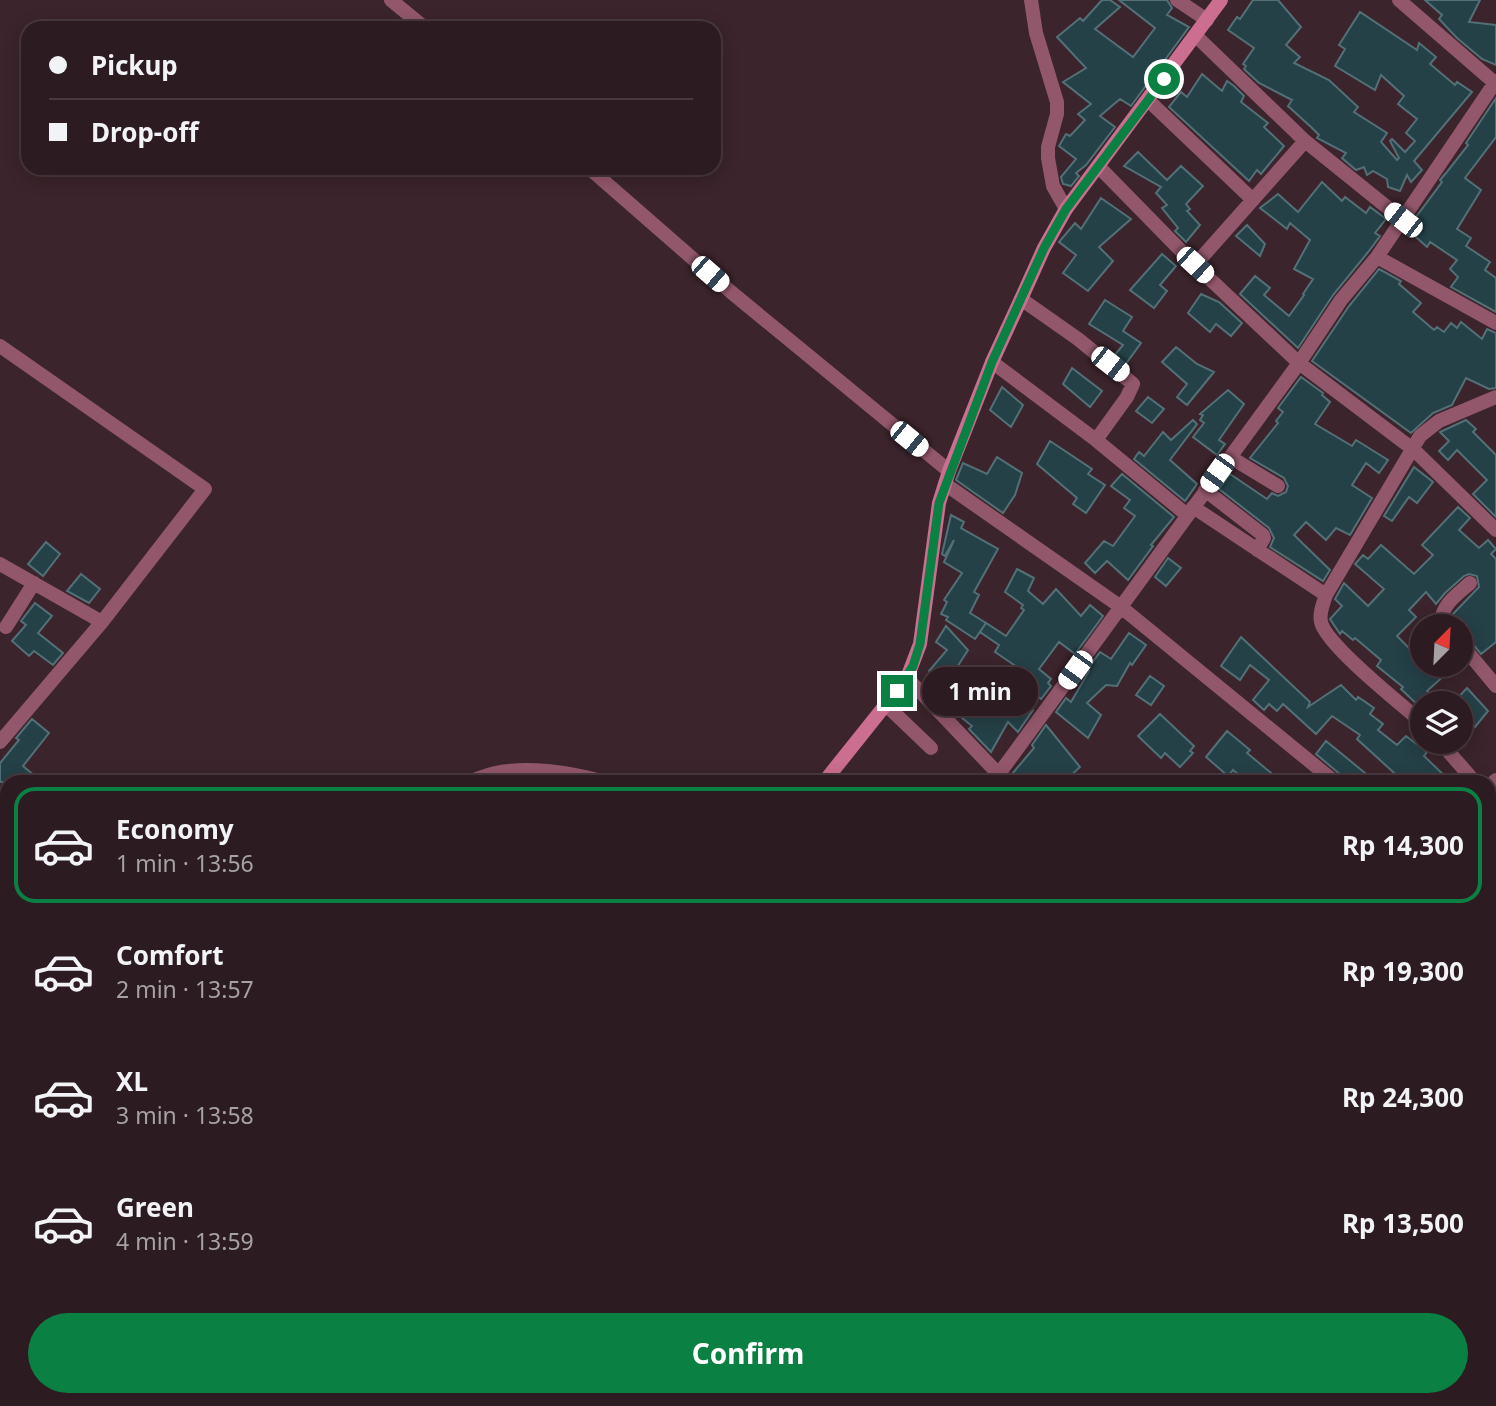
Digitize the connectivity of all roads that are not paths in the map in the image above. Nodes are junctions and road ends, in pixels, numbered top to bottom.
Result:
1 (391, 0) edge
2 (1031, 0) edge
3 (1177, 0) edge
4 (1222, 0) edge
5 (1399, 0) edge
6 (1207, 20) junction
7 (416, 21) edge
8 (1196, 36) junction
9 (1496, 83) edge
10 (1149, 101) junction
11 (1305, 141) junction
12 (1099, 167) junction
13 (597, 175) edge
14 (1253, 200) junction
15 (1066, 209) junction
16 (1403, 220) junction
17 (1377, 257) junction
18 (1195, 265) junction
19 (1021, 299) junction
20 (1496, 323) edge
21 (0, 346) edge
22 (992, 362) junction
23 (1299, 363) junction
24 (1496, 397) edge
25 (1096, 440) junction
26 (1414, 450) junction
27 (1230, 457) junction
28 (947, 478) junction
29 (1278, 486) dead end
30 (1205, 490) junction
31 (1190, 511) junction
32 (1496, 530) edge
33 (1257, 550) junction
34 (0, 564) edge
35 (34, 583) junction
36 (1470, 583) dead end
37 (1326, 595) junction
38 (1121, 607) junction
39 (1442, 614) edge
40 (102, 622) junction
41 (6, 627) dead end
42 (1474, 659) edge
43 (907, 678) junction
44 (1496, 685) edge
45 (886, 705) junction
46 (1410, 712) edge
47 (0, 742) edge
48 (931, 748) dead end
49 (1450, 754) edge
50 (489, 775) edge
51 (564, 775) edge
52 (830, 775) edge
53 (994, 775) edge
54 (1003, 775) edge
55 (1326, 775) edge
56 (1469, 775) edge

1 - 7 street
2 - 15 street
3 - 6 street
4 - 6 street
5 - 9 street
6 - 8 street
8 - 10 street
8 - 11 street
9 - 16 street
10 - 12 street
10 - 14 street
11 - 14 street
11 - 16 street
12 - 15 street
12 - 18 street
13 - 28 street
14 - 18 street
15 - 19 street
16 - 17 street
17 - 20 street
17 - 23 street
18 - 23 street
19 - 22 street
19 - 25 street
21 - 40 street
22 - 25 street
22 - 28 street
23 - 26 street
23 - 27 street
24 - 26 street
25 - 31 street
26 - 32 street
26 - 37 street
27 - 29 street
27 - 30 street
28 - 38 street
28 - 43 street
30 - 31 street
30 - 33 street
31 - 33 street
31 - 38 street
33 - 37 street
34 - 35 street
35 - 40 street
35 - 41 street
36 - 39 street
37 - 46 street
38 - 54 street
38 - 55 street
40 - 47 street
42 - 44 street
43 - 45 street
43 - 53 street
45 - 48 street
45 - 52 street
49 - 56 street
50 - 51 street

